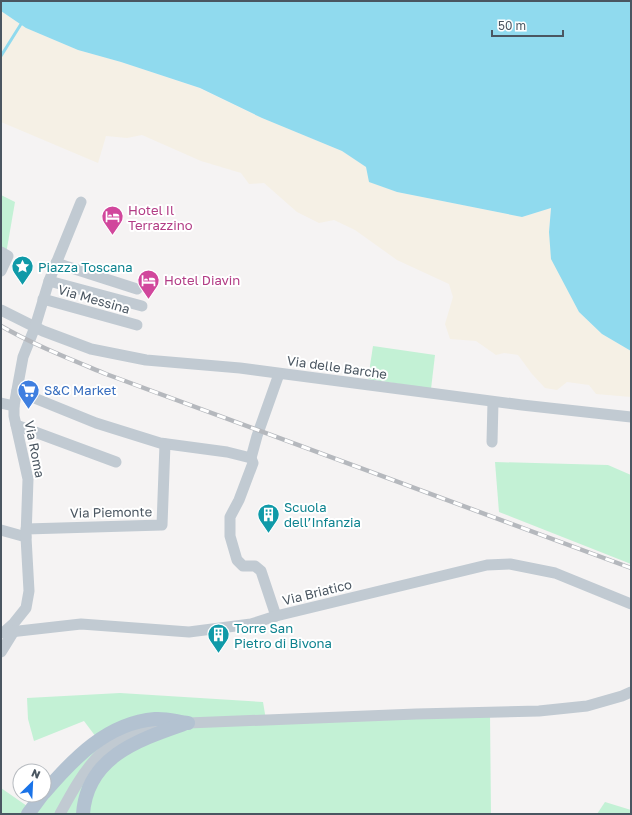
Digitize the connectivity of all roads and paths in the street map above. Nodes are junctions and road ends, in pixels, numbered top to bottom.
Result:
1 (81, 202) dead end
2 (1, 252) edge
3 (56, 263) junction
4 (1, 271) edge
5 (49, 281) junction
6 (137, 289) dead end
7 (43, 299) junction
8 (142, 306) dead end
9 (1, 310) edge
10 (137, 325) dead end
11 (39, 329) junction
12 (279, 374) junction
13 (17, 391) junction
14 (493, 402) junction
15 (1, 403) edge
16 (14, 406) junction
17 (631, 417) edge
18 (16, 425) junction
19 (492, 442) dead end
20 (165, 444) junction
21 (251, 458) junction
22 (116, 462) dead end
23 (1, 530) edge
24 (26, 533) junction
25 (631, 604) edge
26 (276, 616) junction
27 (7, 632) edge
28 (1, 652) edge
29 (631, 692) edge
30 (188, 723) junction
31 (52, 783) edge
32 (37, 803) edge
33 (29, 814) edge
34 (60, 814) edge
35 (83, 814) edge

1 - 3 street, Via Roma
2 - 4 street
3 - 5 street, Via Roma
3 - 6 street
5 - 7 street, Via Roma
5 - 8 street
7 - 10 street, Via Messina
7 - 11 street, Via Roma
9 - 11 street, Via delle Barche
11 - 12 street, Via delle Barche
11 - 13 street, Via Roma
12 - 14 street, Via delle Barche
12 - 21 street
13 - 16 street, Via Roma
13 - 20 street
14 - 17 street, Via delle Barche
14 - 19 street
15 - 16 street
16 - 18 street, Via Roma
18 - 22 street
18 - 24 street, Via Roma
20 - 21 street
20 - 24 street, Via Piemonte
21 - 26 street
23 - 24 street
24 - 27 street, Via Roma
25 - 26 street, Via Briatico
26 - 27 street, Via Briatico
27 - 28 street, Via Roma
29 - 30 street
30 - 31 main road
30 - 34 street
30 - 35 main road
32 - 33 main road

